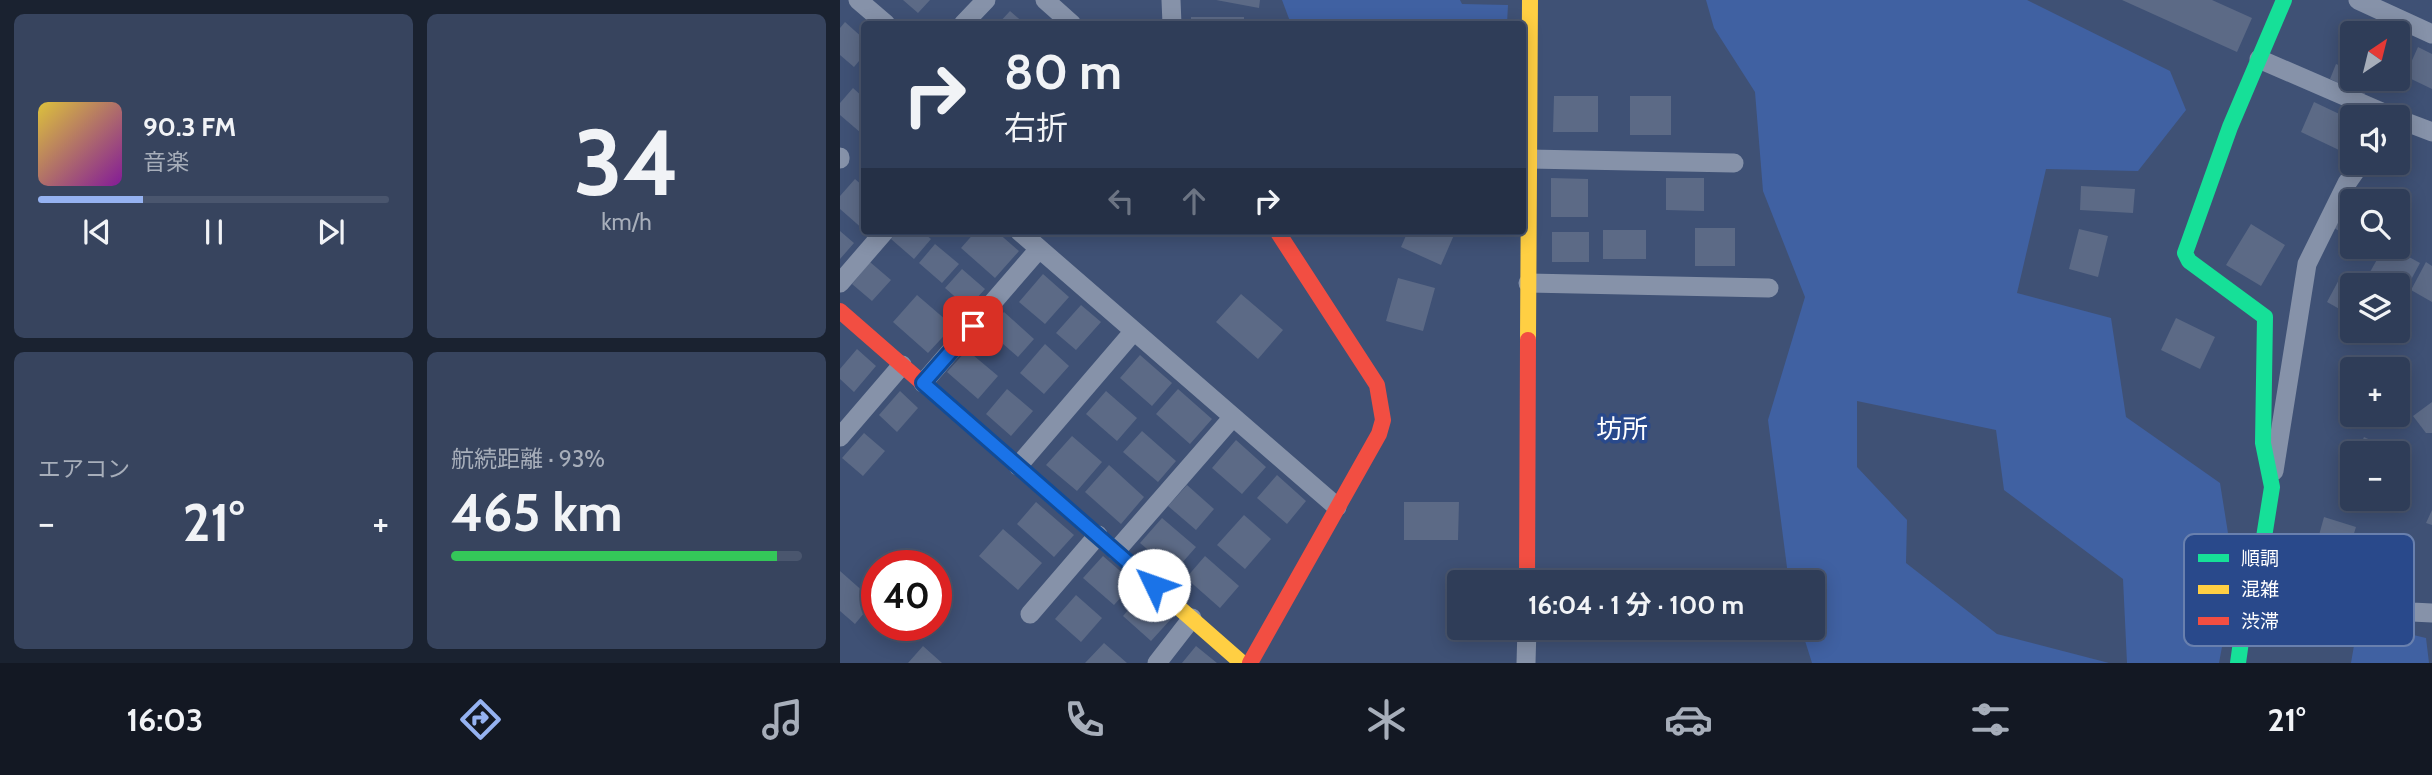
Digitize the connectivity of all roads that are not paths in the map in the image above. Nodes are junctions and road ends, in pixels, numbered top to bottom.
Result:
1 (858, 0) edge
2 (986, 0) edge
3 (1045, 0) edge
4 (1171, 0) edge
5 (1530, 0) edge
6 (2284, 0) edge
7 (2358, 0) edge
8 (882, 21) edge
9 (966, 21) edge
10 (1069, 21) edge
11 (1171, 21) edge
12 (2432, 34) edge
13 (2259, 59) junction
14 (2364, 105) edge
15 (2410, 124) edge
16 (2432, 132) edge
17 (1529, 159) junction
18 (1734, 163) dead end
19 (2353, 175) edge
20 (881, 235) edge
21 (1023, 235) edge
22 (1280, 235) edge
23 (1039, 249) junction
24 (840, 282) edge
25 (1528, 283) junction
26 (1769, 288) dead end
27 (840, 311) edge
28 (1134, 331) junction
29 (902, 365) junction
30 (923, 383) junction
31 (1233, 417) junction
32 (840, 437) edge
33 (1018, 466) junction
34 (2272, 487) junction
35 (1337, 507) junction
36 (2265, 534) edge
37 (1098, 536) junction
38 (1116, 551) junction
39 (1527, 570) edge
40 (2414, 611) edge
41 (2432, 613) edge
42 (1030, 614) dead end
43 (1192, 618) junction
44 (1527, 640) edge
45 (1157, 663) edge
46 (1242, 663) edge
47 (1250, 663) edge
48 (1527, 663) edge

1 - 8 street
2 - 9 street
3 - 10 street
4 - 11 street
5 - 17 street
6 - 13 street
7 - 12 street
13 - 14 street
13 - 34 street
15 - 16 street
17 - 18 street
17 - 25 street
19 - 34 street
20 - 24 street
21 - 23 street
22 - 35 street
23 - 28 street
23 - 30 street
25 - 26 street
25 - 39 street
27 - 29 street
28 - 31 street
28 - 33 street
29 - 30 street
29 - 32 street
30 - 33 street
31 - 35 street
31 - 38 street
33 - 37 street
34 - 36 street
35 - 47 street
37 - 38 street
37 - 42 street
38 - 43 street
40 - 41 street
43 - 45 street
43 - 46 street
44 - 48 street

